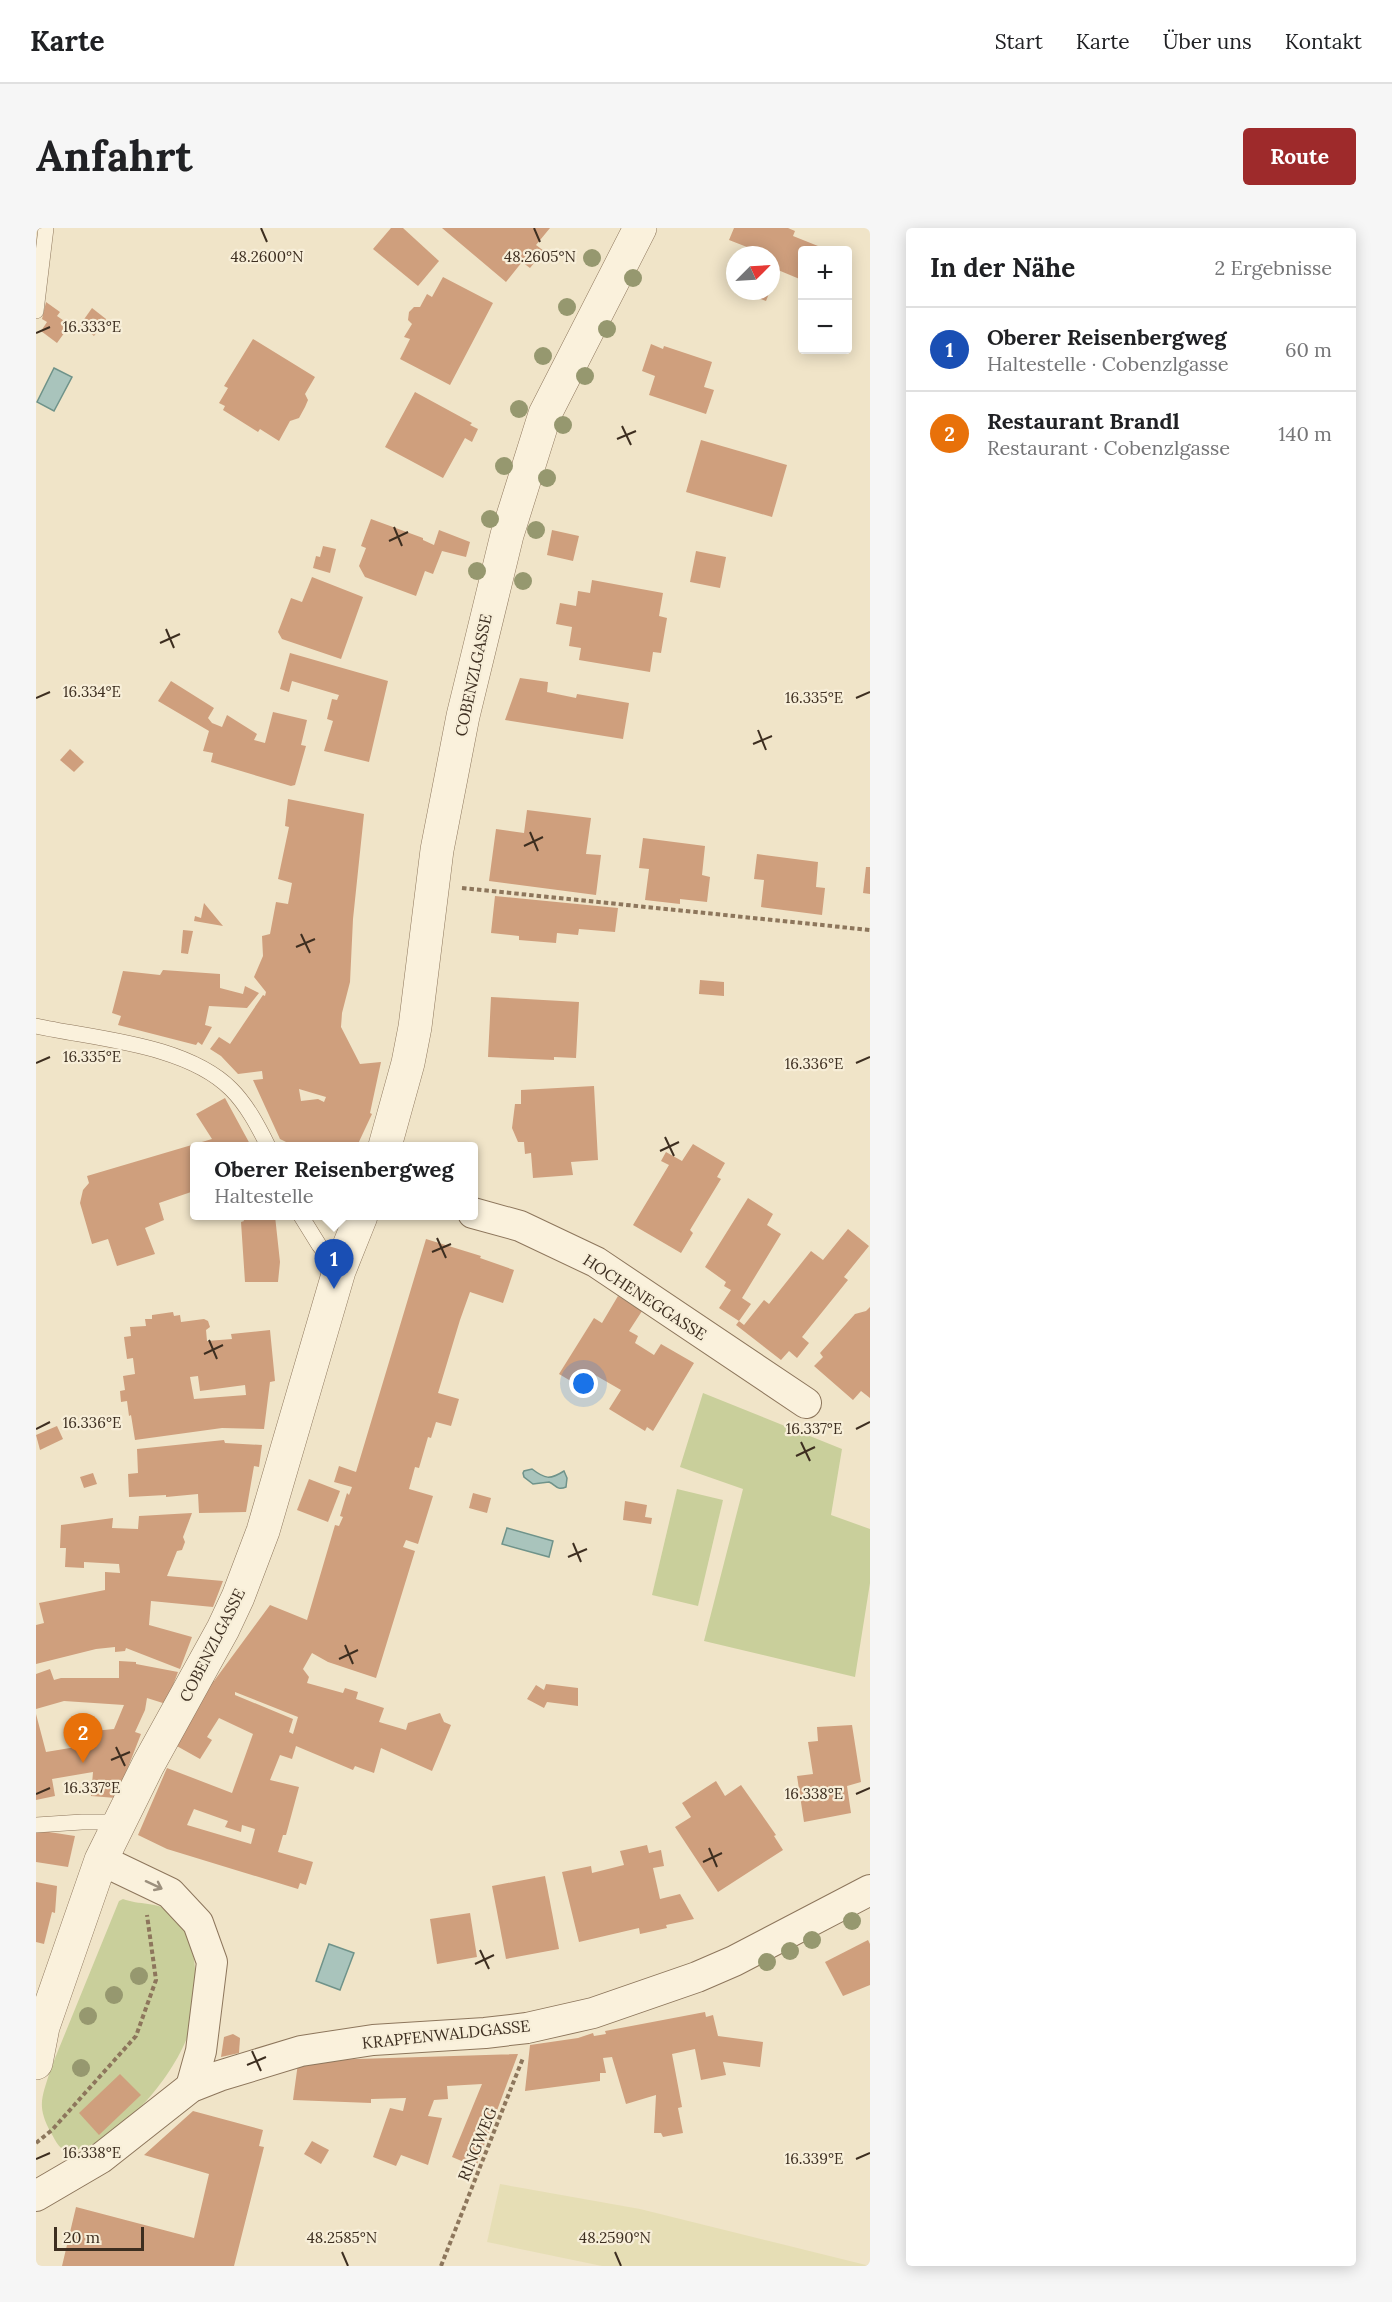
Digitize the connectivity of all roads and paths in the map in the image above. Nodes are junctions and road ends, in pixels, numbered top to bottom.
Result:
1 (46, 228) edge
2 (640, 228) edge
3 (36, 311) edge
4 (433, 885) junction
5 (870, 930) edge
6 (36, 1026) edge
7 (266, 1142) edge
8 (386, 1142) edge
9 (478, 1214) edge
10 (304, 1220) edge
11 (359, 1220) edge
12 (339, 1271) junction
13 (806, 1404) dead end
14 (120, 1822) junction
15 (36, 1825) edge
16 (101, 1860) junction
17 (141, 1879) junction
18 (870, 1890) edge
19 (40, 2027) edge
20 (527, 2028) junction
21 (36, 2064) edge
22 (191, 2087) junction
23 (36, 2143) edge
24 (36, 2196) edge
25 (441, 2266) edge

1 - 3 lane
2 - 4 street, COBENZLGASSE
4 - 5 path
4 - 8 street, COBENZLGASSE
6 - 7 lane
9 - 13 street, HOCHENEGGASSE
10 - 12 lane
11 - 12 street, COBENZLGASSE
12 - 14 street, COBENZLGASSE
14 - 15 lane
14 - 16 street, COBENZLGASSE
16 - 17 street
16 - 19 street, COBENZLGASSE
17 -> 22 street
17 - 23 path
18 - 20 street, KRAPFENWALDGASSE
19 - 21 street, COBENZLGASSE
20 - 22 street, KRAPFENWALDGASSE
20 - 25 path, RINGWEG
22 - 24 street, KRAPFENWALDGASSE

